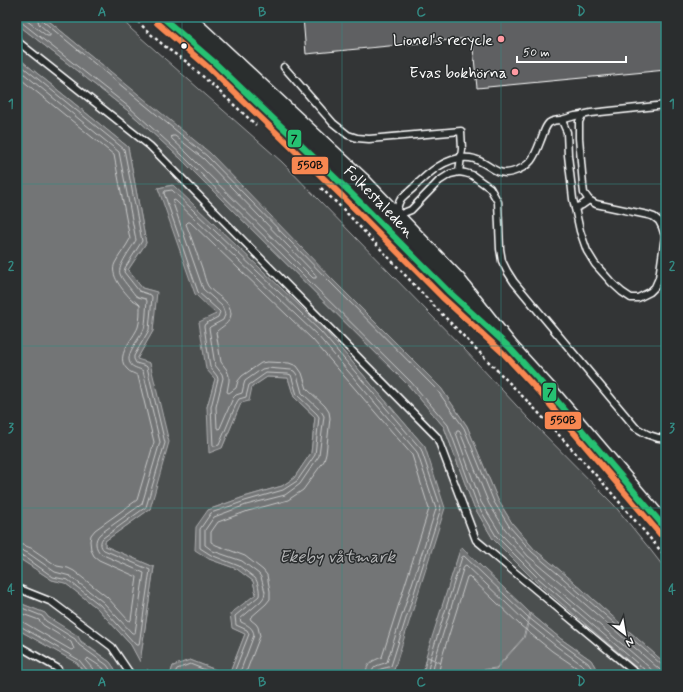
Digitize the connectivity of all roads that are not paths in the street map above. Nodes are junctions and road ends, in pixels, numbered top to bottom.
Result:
1 (162, 17) edge
2 (185, 17) edge
3 (17, 42) edge
4 (284, 67) dead end
5 (666, 105) edge
6 (582, 114) junction
7 (561, 120) junction
8 (462, 158) junction
9 (459, 172) junction
10 (589, 200) junction
11 (575, 208) junction
12 (389, 222) junction
13 (666, 439) edge
14 (666, 529) edge
15 (17, 588) edge
16 (17, 645) edge
17 (62, 675) edge
18 (131, 675) edge
19 (638, 675) edge

1 - 12 main road, Folkestaleden
2 - 12 main road, Folkestaleden
3 - 19 lane
4 - 8 lane
5 - 6 lane
6 - 7 lane
6 - 10 lane
7 - 8 lane
7 - 11 lane
8 - 9 lane
8 - 12 lane
9 - 12 lane
9 - 13 lane
10 - 11 lane
10 - 11 lane
12 - 14 main road, Folkestaleden
15 - 18 lane
16 - 17 lane

